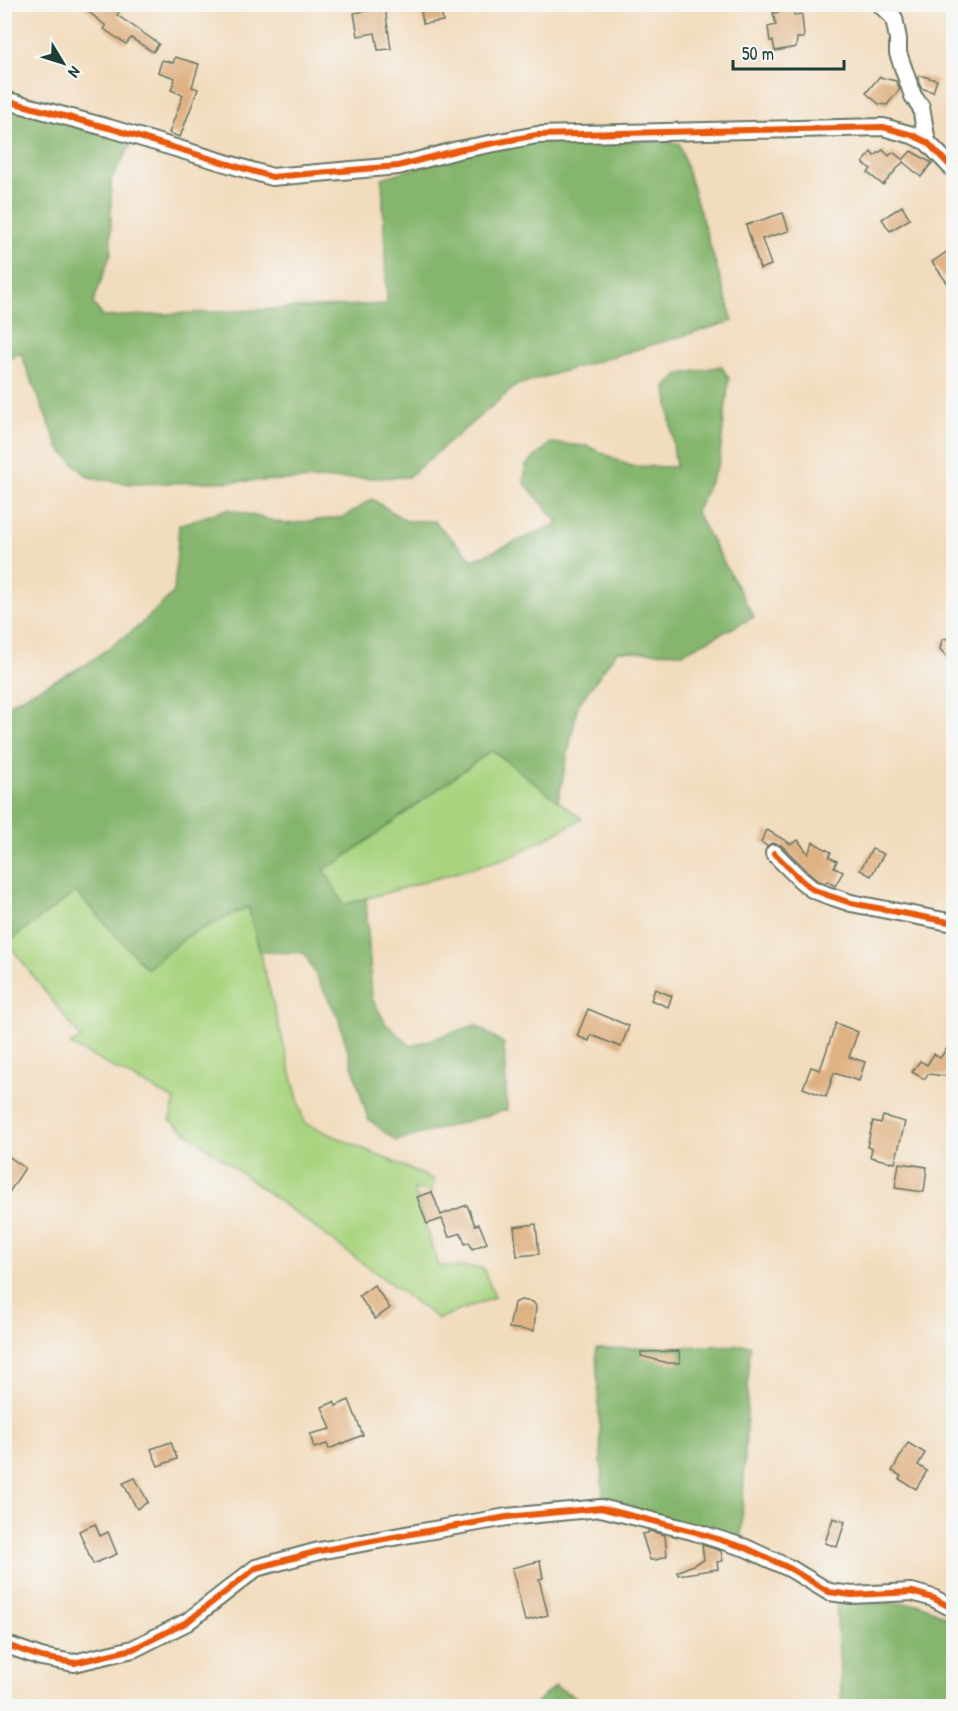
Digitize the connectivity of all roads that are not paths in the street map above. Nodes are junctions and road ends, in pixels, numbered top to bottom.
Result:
1 (880, 4) edge
2 (4, 100) edge
3 (927, 142) junction
4 (954, 170) edge
5 (774, 853) dead end
6 (954, 923) edge
7 (954, 1609) edge
8 (4, 1644) edge

1 - 3 street
2 - 3 street
3 - 4 street
5 - 6 street
7 - 8 street

